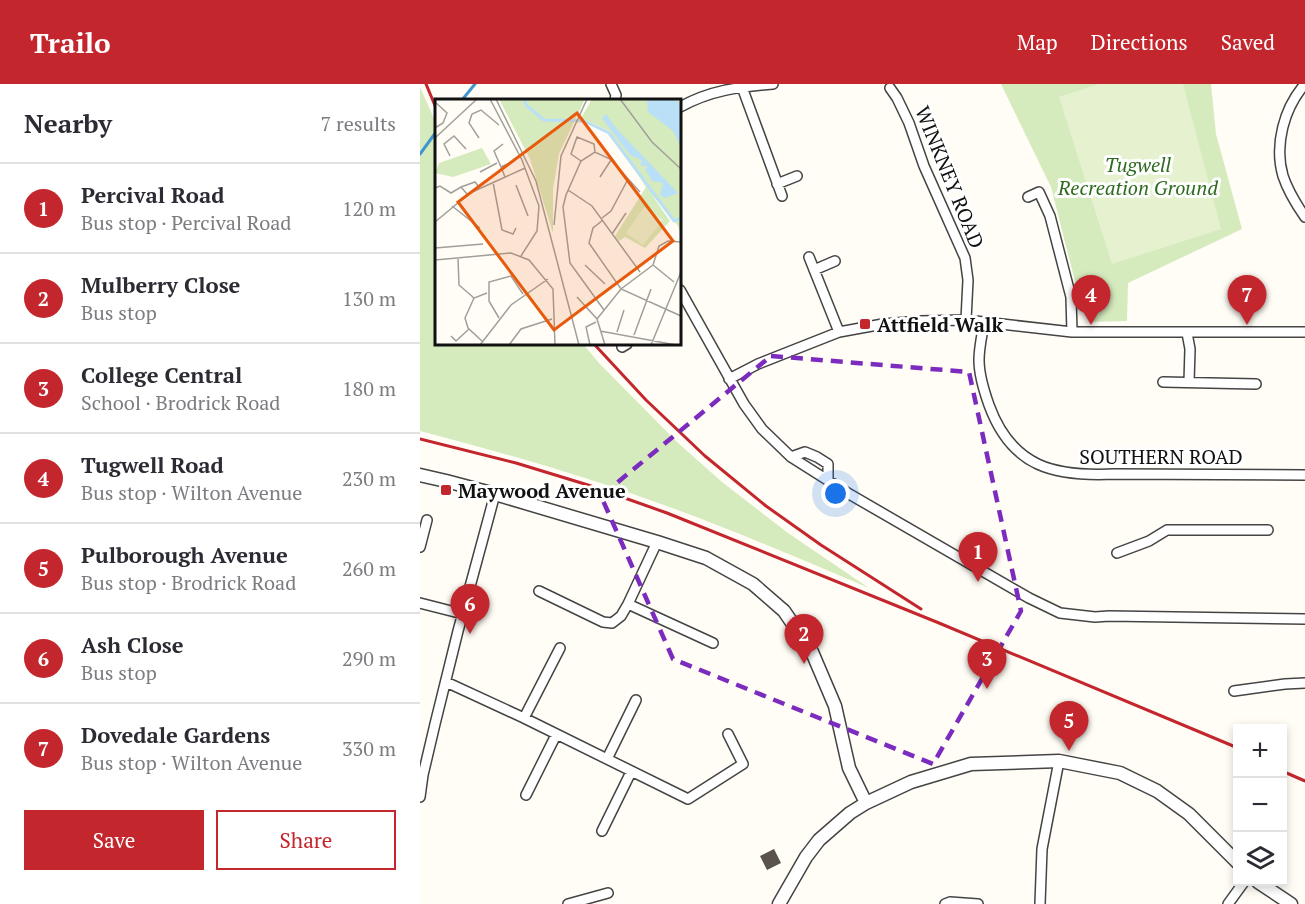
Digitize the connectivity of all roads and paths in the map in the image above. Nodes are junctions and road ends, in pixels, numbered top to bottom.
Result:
1 (612, 84) edge
2 (773, 84) edge
3 (1305, 84) edge
4 (888, 85) edge
5 (742, 87) junction
6 (615, 99) edge
7 (681, 106) edge
8 (797, 176) dead end
9 (777, 184) junction
10 (782, 196) dead end
11 (1028, 197) dead end
12 (1305, 217) edge
13 (809, 257) dead end
14 (835, 261) dead end
15 (814, 270) junction
16 (681, 292) edge
17 (689, 307) junction
18 (681, 311) edge
19 (966, 320) junction
20 (984, 323) junction
21 (839, 332) junction
22 (1072, 332) junction
23 (1305, 332) edge
24 (1187, 333) junction
25 (729, 379) junction
26 (1163, 382) dead end
27 (1190, 382) junction
28 (1256, 384) dead end
29 (790, 458) junction
30 (420, 475) edge
31 (1305, 475) edge
32 (828, 481) junction
33 (495, 494) junction
34 (427, 520) dead end
35 (1268, 530) dead end
36 (657, 542) junction
37 (420, 547) edge
38 (1117, 553) dead end
39 (539, 591) dead end
40 (420, 603) edge
41 (628, 604) junction
42 (463, 614) junction
43 (1305, 619) edge
44 (713, 643) dead end
45 (560, 648) dead end
46 (446, 682) junction
47 (1305, 683) edge
48 (1234, 691) dead end
49 (636, 700) dead end
50 (524, 718) junction
51 (728, 734) dead end
52 (556, 735) junction
53 (607, 759) junction
54 (423, 760) edge
55 (1059, 761) junction
56 (631, 772) junction
57 (526, 795) dead end
58 (420, 797) edge
59 (866, 803) junction
60 (602, 831) dead end
61 (1233, 858) edge
62 (1241, 886) edge
63 (1264, 886) edge
64 (608, 893) dead end
65 (568, 904) edge
66 (779, 904) edge
67 (945, 904) edge
68 (978, 904) edge
69 (1040, 904) edge
70 (1228, 904) edge
71 (1291, 904) edge

1 - 6 street
2 - 5 street
3 - 12 street
4 - 19 street, WINKNEY ROAD
5 - 7 street
5 - 9 street
8 - 9 street
9 - 10 street
11 - 22 street
13 - 15 street
14 - 15 street
15 - 21 street
16 - 17 street
17 - 18 street
17 - 25 street
19 - 20 street
19 - 21 street
20 - 22 street
20 - 31 street, SOUTHERN ROAD
21 - 25 street
22 - 24 street
23 - 24 street
24 - 27 street
25 - 29 street
26 - 27 street
27 - 28 street
29 - 32 street
29 - 32 street
30 - 33 street
32 - 43 street
33 - 36 street
33 - 42 street
34 - 37 street
35 - 38 street
36 - 41 street
36 - 59 street
39 - 41 street
40 - 42 street
41 - 44 street
42 - 46 street
45 - 50 street
46 - 50 street
46 - 54 street
47 - 48 street
49 - 53 street
50 - 52 street
51 - 56 street
52 - 53 street
52 - 57 street
53 - 56 street
54 - 58 street
55 - 59 street
55 - 61 street
55 - 69 street
56 - 60 street
59 - 66 street
62 - 70 street
63 - 71 street
64 - 65 street
67 - 68 street

